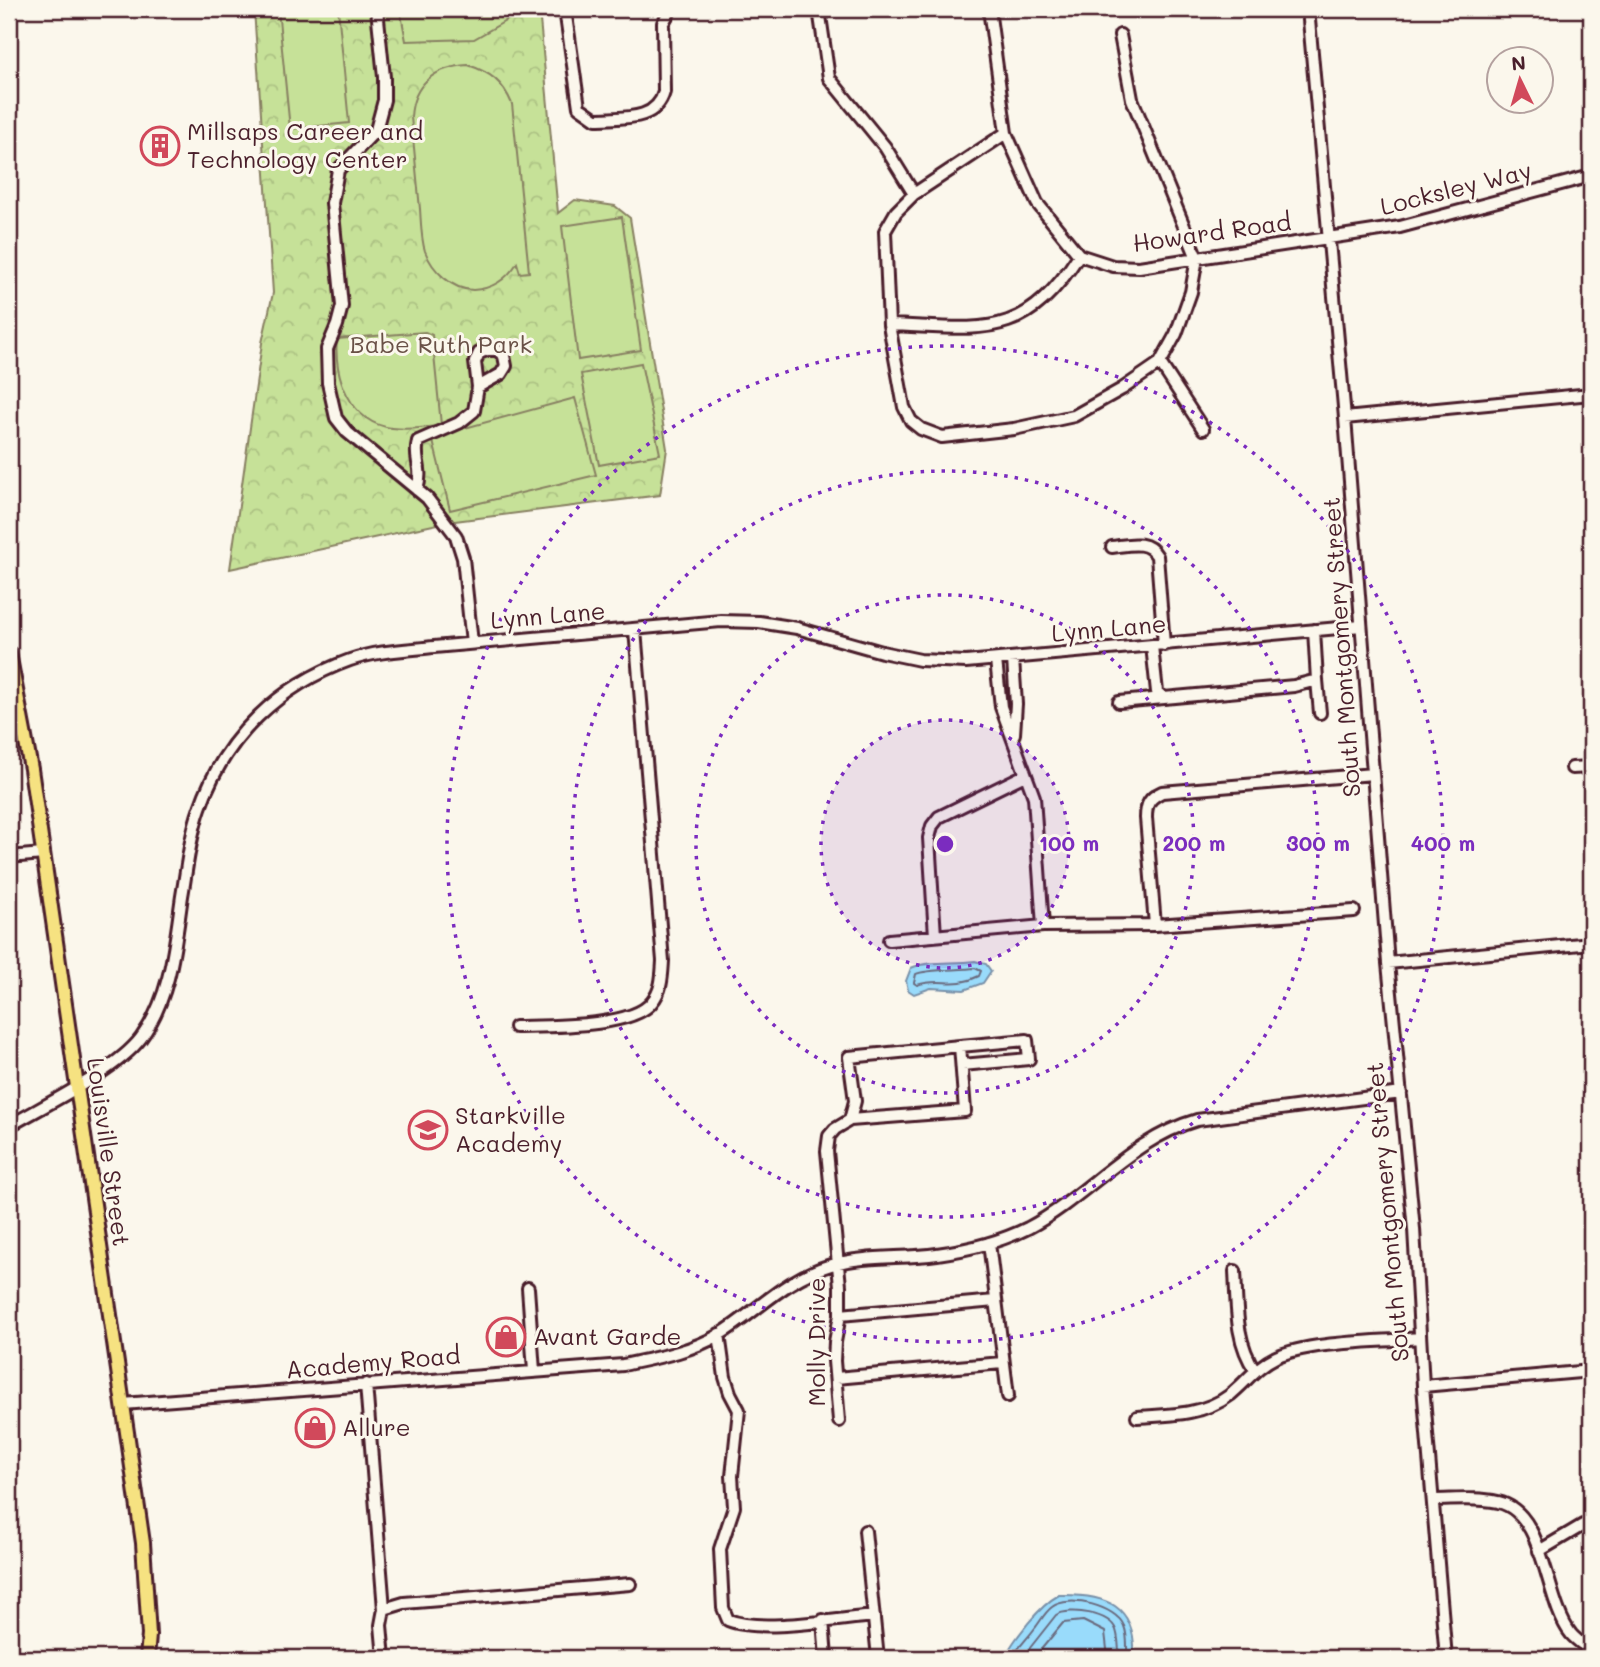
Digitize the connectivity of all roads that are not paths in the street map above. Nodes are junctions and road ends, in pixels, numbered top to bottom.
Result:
1 (377, 9) edge
2 (565, 9) edge
3 (671, 9) edge
4 (819, 9) edge
5 (989, 9) edge
6 (1308, 9) edge
7 (1120, 34) dead end
8 (1006, 133) junction
9 (1591, 176) edge
10 (914, 194) junction
11 (1329, 237) junction
12 (1079, 255) junction
13 (1197, 258) junction
14 (889, 326) junction
15 (1160, 363) junction
16 (478, 387) dead end
17 (1591, 394) edge
18 (1345, 418) junction
19 (1203, 429) dead end
20 (417, 490) junction
21 (1112, 547) dead end
22 (1361, 626) junction
23 (635, 630) junction
24 (1314, 630) junction
25 (472, 643) junction
26 (1164, 645) junction
27 (1152, 646) junction
28 (9, 653) edge
29 (1013, 659) junction
30 (996, 660) junction
31 (11, 678) edge
32 (1317, 680) junction
33 (1164, 698) junction
34 (1119, 702) dead end
35 (1320, 713) dead end
36 (23, 724) junction
37 (9, 725) edge
38 (1013, 737) junction
39 (1591, 767) edge
40 (1572, 768) dead end
41 (1373, 774) junction
42 (1025, 775) junction
43 (43, 854) junction
44 (9, 857) edge
45 (1354, 911) dead end
46 (1155, 925) junction
47 (1044, 926) junction
48 (935, 936) junction
49 (889, 940) dead end
50 (1591, 943) edge
51 (1388, 963) junction
52 (515, 1027) dead end
53 (960, 1046) junction
54 (962, 1065) junction
55 (77, 1087) junction
56 (1401, 1093) junction
57 (850, 1121) junction
58 (9, 1126) edge
59 (989, 1243) junction
60 (838, 1264) junction
61 (1234, 1271) dead end
62 (528, 1288) dead end
63 (995, 1301) junction
64 (840, 1315) junction
65 (719, 1334) junction
66 (1420, 1338) junction
67 (1002, 1363) junction
68 (1255, 1370) junction
69 (534, 1371) junction
70 (1591, 1371) edge
71 (836, 1378) junction
72 (366, 1384) junction
73 (1423, 1386) junction
74 (1007, 1396) dead end
75 (123, 1404) junction
76 (1137, 1417) dead end
77 (839, 1421) dead end
78 (1433, 1500) junction
79 (1591, 1524) edge
80 (865, 1531) dead end
81 (1539, 1551) junction
82 (630, 1584) dead end
83 (384, 1609) junction
84 (874, 1616) junction
85 (823, 1620) junction
86 (1591, 1651) edge
87 (147, 1658) edge
88 (384, 1658) edge
89 (826, 1658) edge
90 (878, 1658) edge
91 (1446, 1658) edge

1 - 20 street
2 - 3 street
4 - 10 street
5 - 8 street
6 - 11 street, South Montgomery Street
7 - 13 street
8 - 10 street
8 - 12 street
9 - 11 street, Locksley Way
10 - 14 street
11 - 13 street, Howard Road
11 - 18 street, South Montgomery Street
12 - 13 street, Howard Road
12 - 14 street
13 - 15 street
14 - 15 street
15 - 19 street
16 - 20 street
17 - 18 street
18 - 22 street, South Montgomery Street
20 - 25 street
21 - 26 street
22 - 24 street, Lynn Lane
22 - 41 street, South Montgomery Street
23 - 25 street, Lynn Lane
23 - 30 street, Lynn Lane
23 - 52 street
24 - 26 street, Lynn Lane
24 - 32 street
25 - 55 street, Lynn Lane
26 - 27 street, Lynn Lane
27 - 29 street, Lynn Lane
27 - 33 street
28 - 31 main road, Louisville Street
29 - 30 street, Lynn Lane
29 - 38 street
30 - 38 street
31 - 36 main road, Louisville Street
32 - 33 street
32 - 35 street
33 - 34 street
36 - 37 street
36 - 43 main road, Louisville Street
38 - 42 street
39 - 40 street
41 - 46 street
41 - 51 street, South Montgomery Street
42 - 47 street
42 - 48 street
43 - 44 street
43 - 55 main road, Louisville Street
45 - 46 street
46 - 47 street
47 - 48 street
48 - 49 street
50 - 51 street
51 - 56 street, South Montgomery Street
53 - 54 street
53 - 54 street
53 - 57 street
54 - 57 street
55 - 58 street, Lynn Lane
55 - 75 main road, Louisville Street
56 - 59 street, Academy Road
56 - 66 street, South Montgomery Street
57 - 60 street, Molly Drive
59 - 60 street, Academy Road
59 - 63 street
60 - 64 street, Molly Drive
60 - 65 street, Academy Road
61 - 68 street
62 - 69 street
63 - 64 street
63 - 67 street
64 - 71 street, Molly Drive
65 - 69 street, Academy Road
65 - 85 street
66 - 68 street
66 - 73 street, South Montgomery Street
67 - 71 street
67 - 74 street
68 - 76 street
69 - 72 street, Academy Road
70 - 73 street
71 - 77 street, Molly Drive
72 - 75 street, Academy Road
72 - 83 street
73 - 78 street, South Montgomery Street
75 - 87 main road, Louisville Street
78 - 81 street
78 - 91 street, South Montgomery Street
79 - 81 street
80 - 84 street
81 - 86 street
82 - 83 street
83 - 88 street
84 - 85 street
84 - 90 street
85 - 89 street

